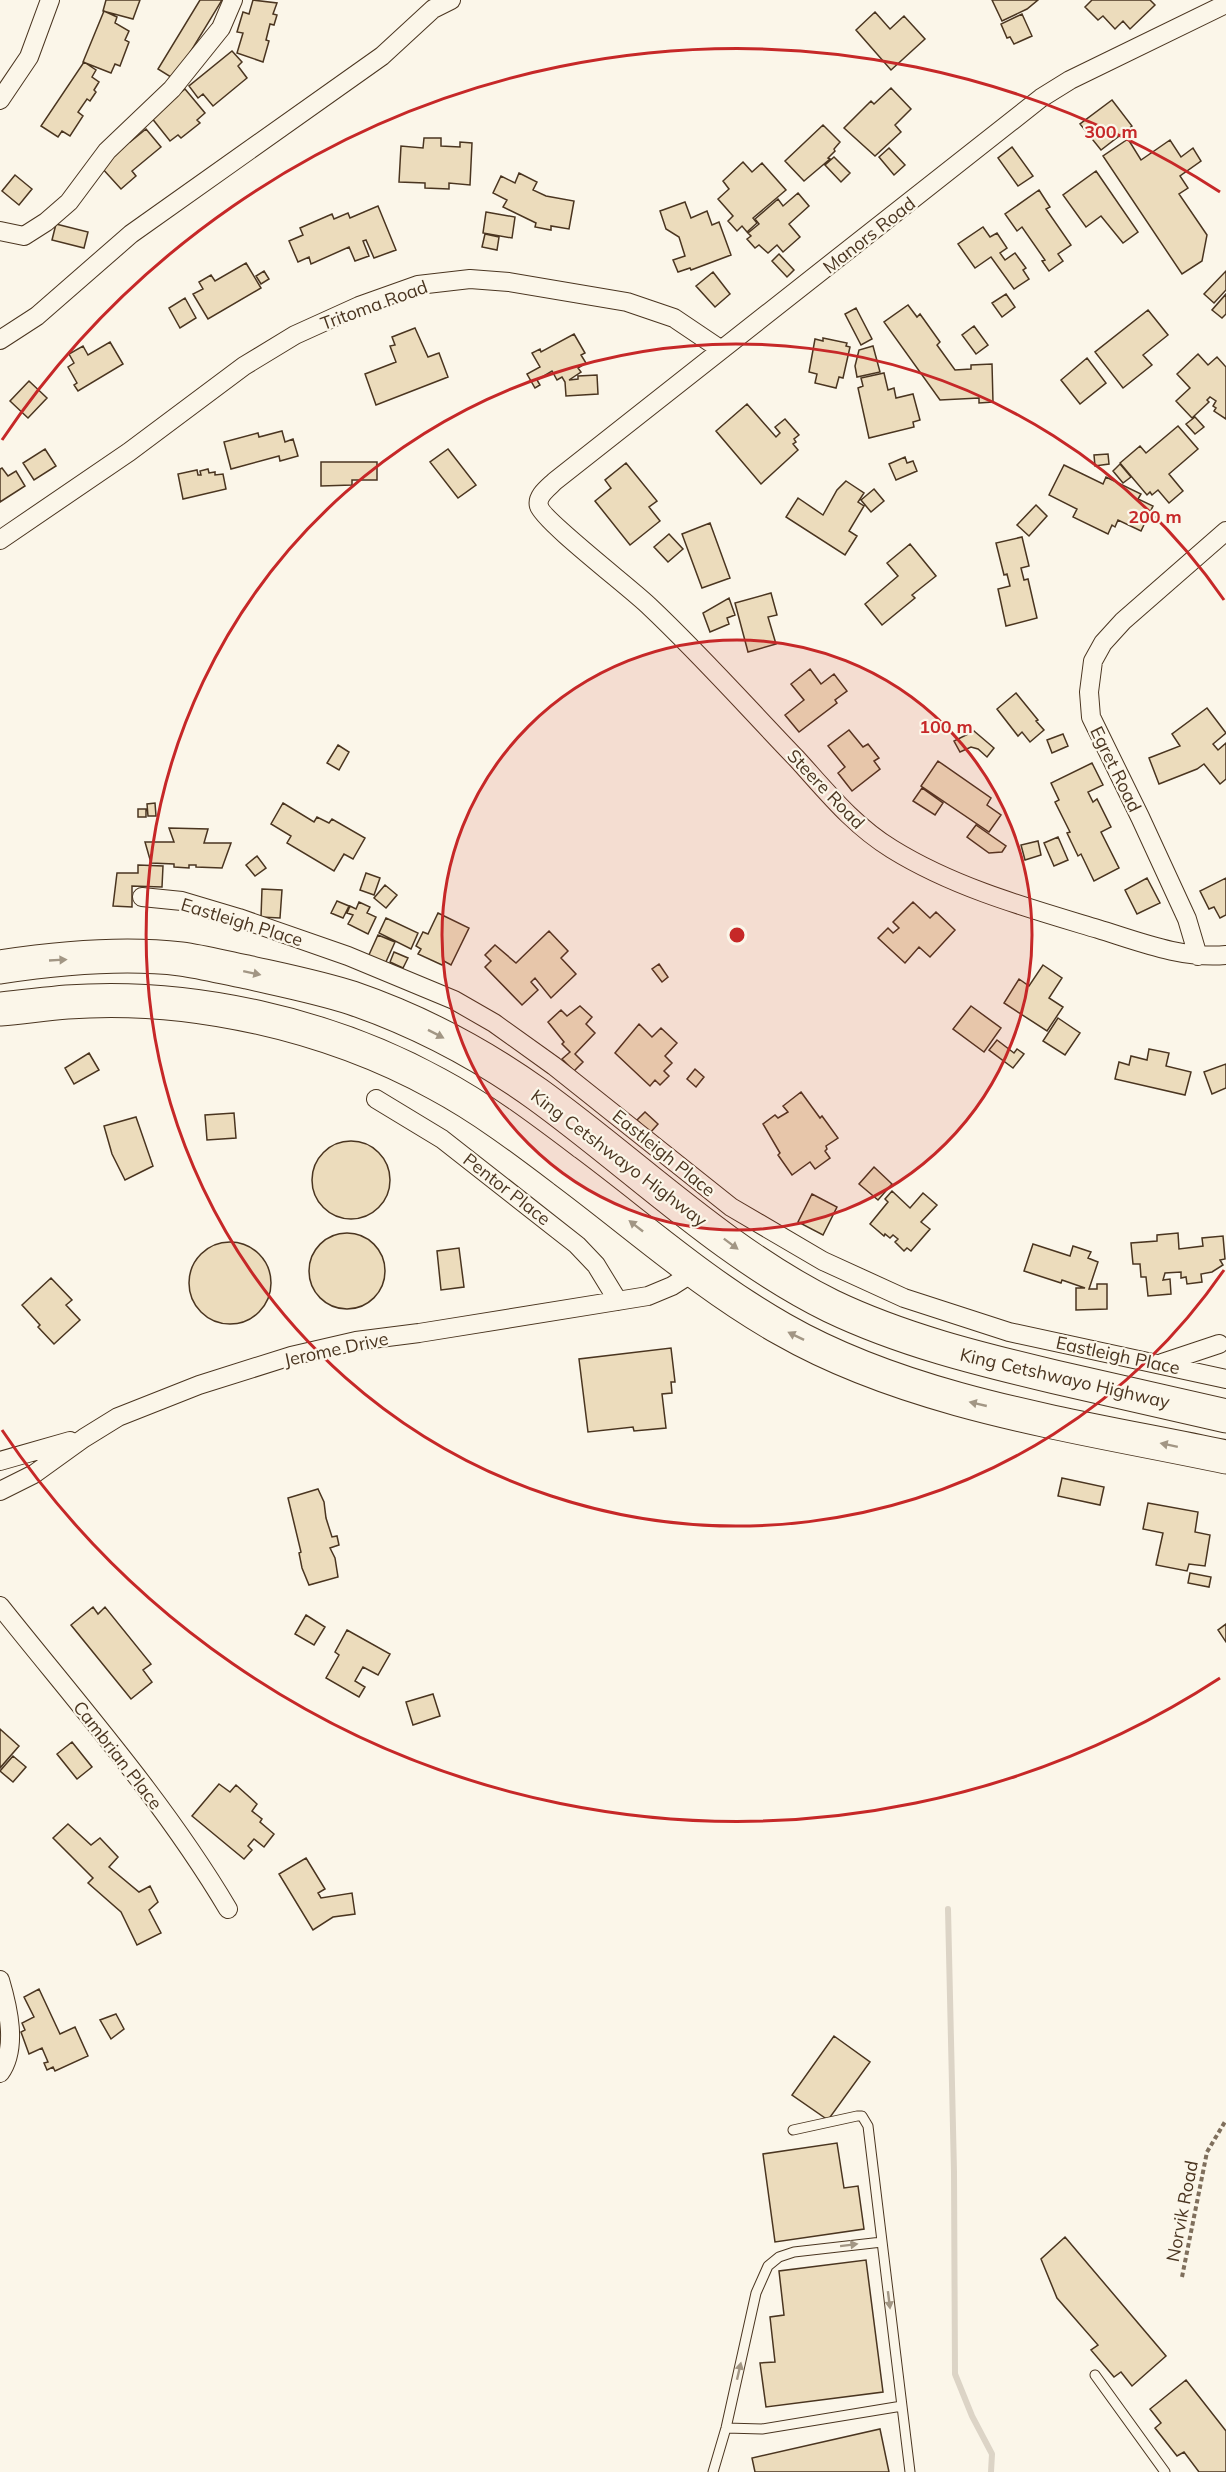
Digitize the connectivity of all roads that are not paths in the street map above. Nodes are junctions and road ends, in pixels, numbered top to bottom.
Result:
1 (50, 0) edge
2 (233, 0) edge
3 (451, 0) edge
4 (1226, 3) edge
5 (1202, 6) edge
6 (0, 100) edge
7 (0, 231) edge
8 (0, 340) edge
9 (720, 349) junction
10 (538, 502) joint
11 (1226, 531) edge
12 (0, 540) edge
13 (142, 897) dead end
14 (1226, 955) edge
15 (1198, 956) junction
16 (0, 967) edge
17 (0, 1009) edge
18 (376, 1099) dead end
19 (694, 1272) junction
20 (618, 1301) junction
21 (1222, 1339) edge
22 (1160, 1364) junction
23 (1202, 1372) junction
24 (1226, 1379) edge
25 (1226, 1416) edge
26 (84, 1438) junction
27 (1226, 1457) edge
28 (0, 1461) edge
29 (0, 1491) edge
30 (0, 1606) edge
31 (228, 1910) dead end
32 (0, 1980) edge
33 (0, 2073) edge
34 (793, 2130) dead end
35 (882, 2242) junction
36 (1095, 2375) dead end
37 (902, 2406) junction
38 (726, 2428) junction
39 (714, 2472) edge
40 (910, 2472) edge
41 (1165, 2472) edge

1 - 6 street
2 - 7 street
3 - 8 street
4 - 5 street, Manors Road
5 - 9 street, Manors Road
9 - 10 street, Manors Road
9 - 12 street, Tritoma Road
10 - 15 street, Steere Road
11 - 15 street, Egret Road
13 - 22 street, Eastleigh Place
14 - 15 street, Steere Road
16 -> 25 highway, King Cetshwayo Highway
19 -> 17 highway
18 - 20 street, Pentor Place
19 - 20 street, Jerome Drive
27 -> 19 highway
20 - 26 street, Jerome Drive
21 - 22 street
21 - 23 street
22 - 23 street, Eastleigh Place
23 - 24 street, Eastleigh Place
26 - 28 street
26 - 29 street, Jerome Drive
30 - 31 street, Cambrian Place
32 - 33 street
34 - 35 lane
35 -> 37 lane
38 -> 35 lane
36 - 41 lane
37 - 38 lane
37 - 40 lane
38 - 39 lane

